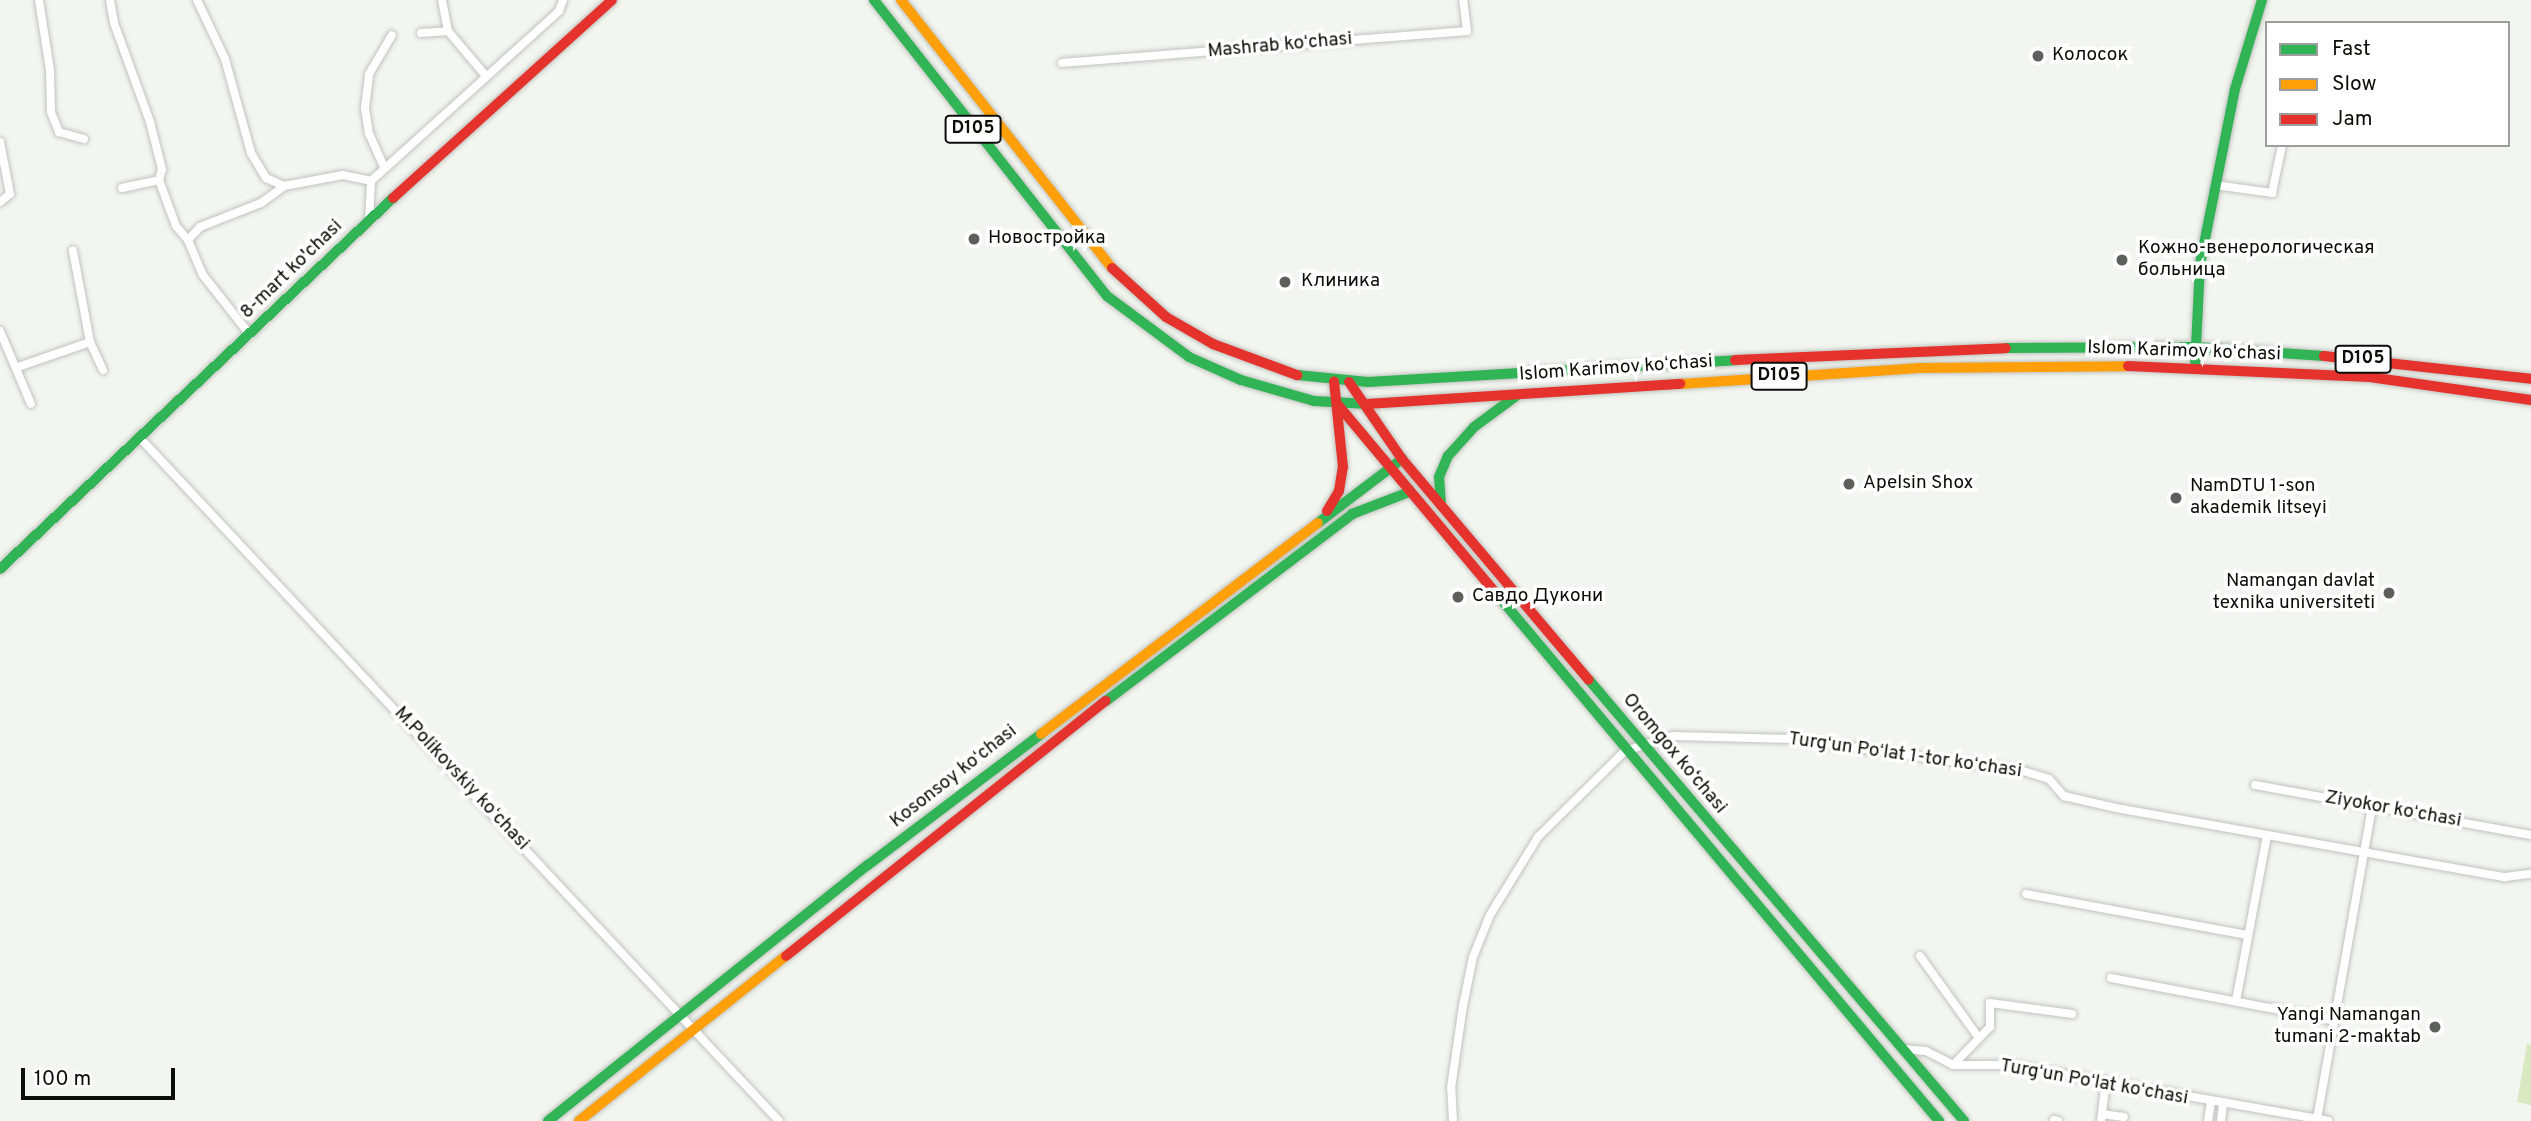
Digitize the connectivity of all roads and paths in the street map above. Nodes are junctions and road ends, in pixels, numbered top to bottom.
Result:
1 (39, 0) edge
2 (110, 0) edge
3 (197, 0) edge
4 (442, 0) edge
5 (564, 0) edge
6 (612, 0) edge
7 (874, 0) edge
8 (901, 0) edge
9 (1463, 0) edge
10 (2262, 0) edge
11 (448, 31) junction
12 (421, 33) dead end
13 (392, 35) dead end
14 (1062, 63) dead end
15 (486, 76) junction
16 (84, 139) dead end
17 (0, 142) edge
18 (2282, 147) edge
19 (384, 167) junction
20 (159, 180) junction
21 (370, 180) junction
22 (2216, 185) junction
23 (284, 186) junction
24 (122, 188) dead end
25 (0, 202) edge
26 (369, 220) junction
27 (188, 240) junction
28 (72, 251) dead end
29 (0, 331) edge
30 (250, 335) junction
31 (90, 342) junction
32 (2195, 347) junction
33 (18, 367) junction
34 (2195, 367) junction
35 (103, 370) dead end
36 (2531, 379) edge
37 (1334, 381) junction
38 (1349, 382) junction
39 (1523, 392) junction
40 (2531, 400) edge
41 (32, 404) dead end
42 (1338, 405) junction
43 (1361, 405) junction
44 (141, 439) junction
45 (1402, 459) junction
46 (1388, 469) junction
47 (1409, 492) junction
48 (1441, 505) junction
49 (1324, 516) junction
50 (0, 569) edge
51 (1643, 744) junction
52 (1625, 751) junction
53 (2255, 785) dead end
54 (2372, 807) junction
55 (2531, 835) edge
56 (2267, 836) junction
57 (2364, 854) junction
58 (2531, 874) edge
59 (2026, 894) dead end
60 (2247, 935) junction
61 (1920, 956) dead end
62 (2111, 978) dead end
63 (2236, 1001) junction
64 (2072, 1014) dead end
65 (682, 1015) junction
66 (2333, 1020) junction
67 (696, 1031) junction
68 (1979, 1038) junction
69 (1903, 1049) junction
70 (1953, 1065) junction
71 (2106, 1083) junction
72 (2211, 1103) junction
73 (2223, 1105) junction
74 (2101, 1117) edge
75 (2124, 1117) dead end
76 (2317, 1119) edge
77 (548, 1121) edge
78 (579, 1121) edge
79 (779, 1121) edge
80 (1453, 1121) edge
81 (1939, 1121) edge
82 (1964, 1121) edge
83 (2208, 1121) edge
84 (2221, 1121) edge
85 (2328, 1121) edge

1 - 16 street
2 - 20 street
3 - 23 street
4 - 11 street
5 - 15 street
6 - 26 main road, 8-mart ko'chasi
7 - 42 main road, Islom Karimov koʻchasi / D105
8 - 37 main road, Islom Karimov koʻchasi / D105
9 - 14 street, Mashrab koʻchasi
10 - 22 main road
11 - 12 street
11 - 15 street
13 - 19 street
15 - 19 street
17 - 25 street
18 - 22 street
19 - 21 street
20 - 24 street
20 - 27 street
21 - 23 street
21 - 26 street
22 - 32 main road
23 - 27 street
26 - 30 main road, 8-mart ko'chasi
27 - 30 street
28 - 31 street
29 - 33 street
30 - 44 main road, 8-mart ko'chasi
31 - 33 street
31 - 35 street
32 - 34 main road
32 - 36 main road, Islom Karimov koʻchasi / D105
32 - 38 main road, Islom Karimov koʻchasi / D105
33 - 41 street
34 - 39 main road, Islom Karimov koʻchasi / D105
34 - 40 main road, Islom Karimov koʻchasi / D105
37 - 38 main road, Islom Karimov koʻchasi / D105
37 - 42 main road
38 - 43 main road, Oromgox ko‘chasi
39 - 43 main road, Islom Karimov koʻchasi / D105
39 - 48 main road
42 - 43 main road, Islom Karimov koʻchasi / D105
42 - 46 main road, Oromgox ko‘chasi
42 - 49 main road
43 - 45 main road, Oromgox ko‘chasi
44 - 50 main road, 8-mart ko'chasi
44 - 65 street, M.Polikovskiy koʻchasi
45 - 46 main road, Kosonsoy koʻchasi
45 - 48 main road, Oromgox ko‘chasi
46 - 47 main road, Oromgox ko‘chasi
46 - 49 main road, Kosonsoy koʻchasi
47 - 52 main road, Oromgox ko‘chasi
47 - 67 main road, Kosonsoy koʻchasi
48 - 51 main road, Oromgox ko‘chasi
49 - 65 main road, Kosonsoy koʻchasi
51 - 52 street, Turgʻun Poʻlat 1-tor koʻchasi
51 - 56 street, Turgʻun Poʻlat 1-tor koʻchasi
51 - 69 main road, Oromgox ko‘chasi
52 - 80 street
52 - 81 main road, Oromgox ko‘chasi
53 - 54 street, Ziyokor koʻchasi
54 - 55 street, Ziyokor koʻchasi
54 - 57 street
56 - 57 street, Turgʻun Poʻlat 1-tor koʻchasi
56 - 60 street
57 - 58 street, Turgʻun Poʻlat 1-tor koʻchasi
57 - 66 street
59 - 60 street
60 - 63 street
61 - 68 street
62 - 63 street
63 - 66 street
64 - 68 street
65 - 67 street, M.Polikovskiy koʻchasi
65 - 77 main road, Kosonsoy koʻchasi
66 - 76 street
67 - 78 main road, Kosonsoy koʻchasi
67 - 79 street, M.Polikovskiy koʻchasi
68 - 70 street
69 - 70 street, Turgʻun Poʻlat koʻchasi
69 - 82 main road, Oromgox ko‘chasi
70 - 71 street, Turgʻun Poʻlat koʻchasi
71 - 72 street, Turgʻun Poʻlat koʻchasi
71 - 74 street
72 - 73 street, Turgʻun Poʻlat koʻchasi
72 - 83 street
73 - 76 street, Turgʻun Poʻlat koʻchasi
73 - 84 street
74 - 75 street
76 - 85 street, Turgʻun Poʻlat koʻchasi

